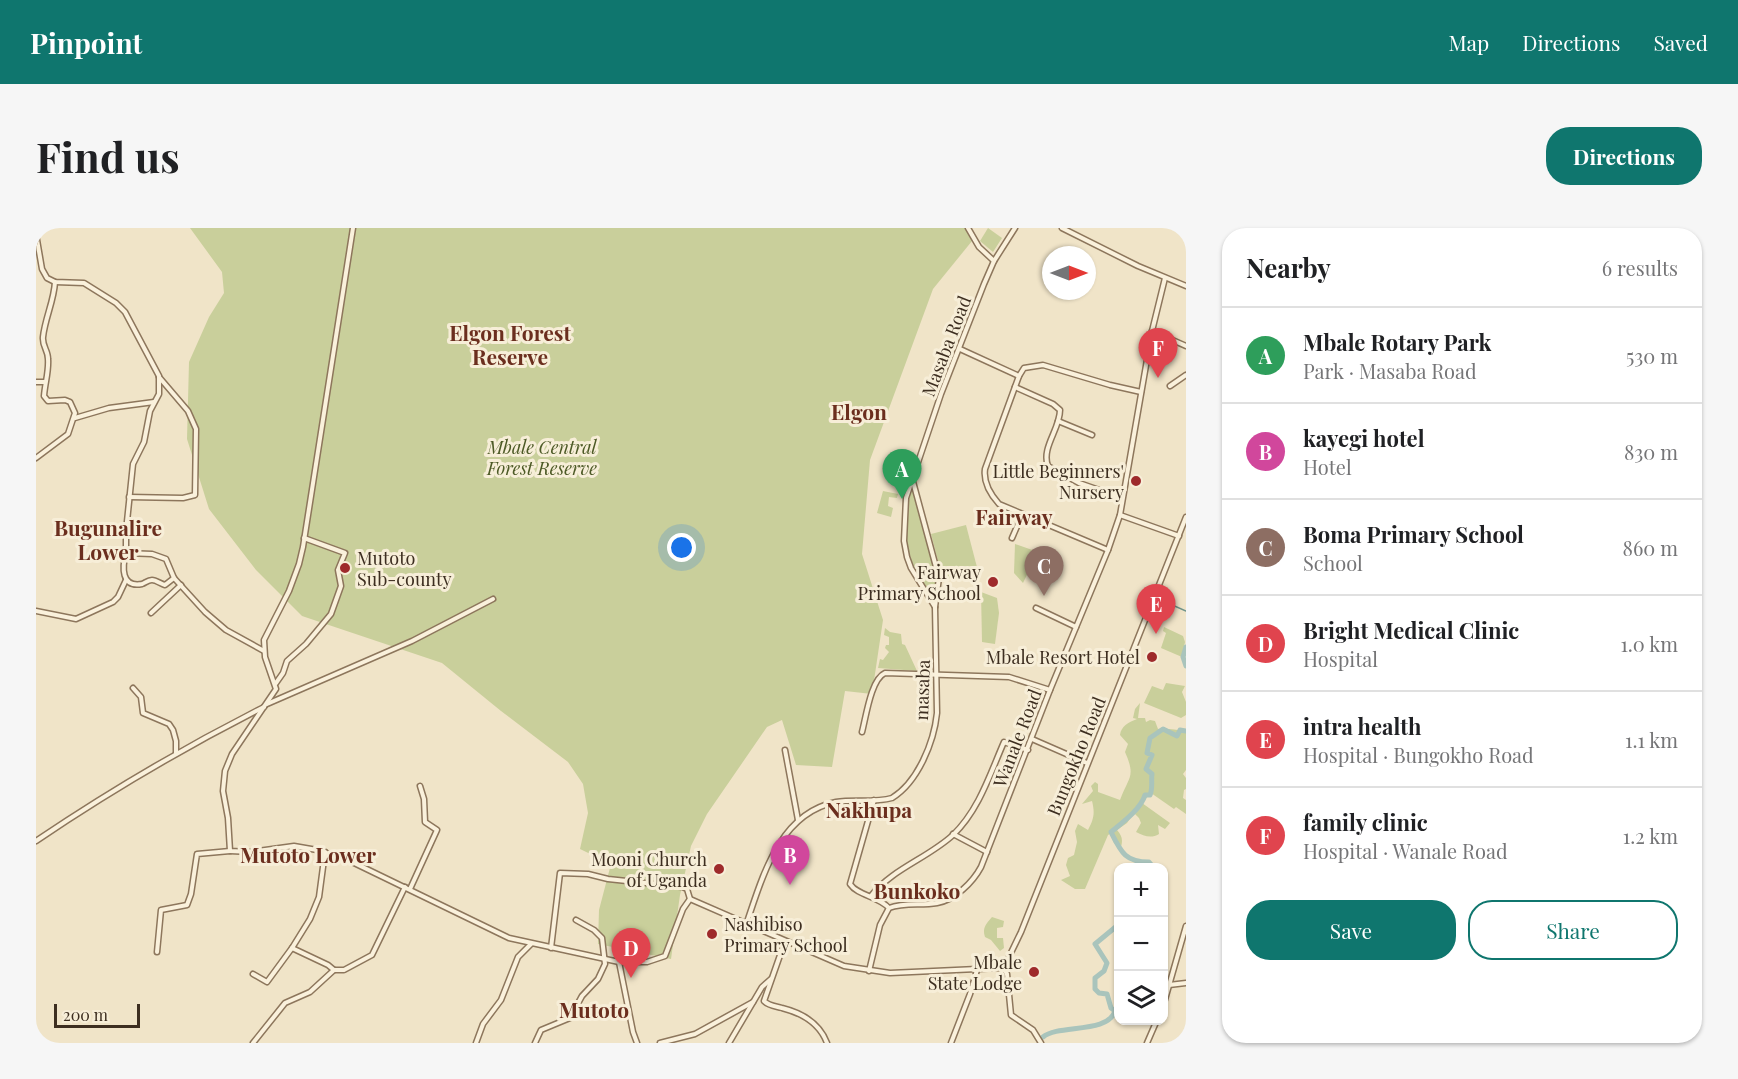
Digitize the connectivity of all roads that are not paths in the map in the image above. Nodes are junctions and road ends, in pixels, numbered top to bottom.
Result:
1 (353, 228) edge
2 (968, 228) edge
3 (1015, 228) edge
4 (1062, 228) edge
5 (36, 234) edge
6 (994, 261) junction
7 (1165, 278) junction
8 (55, 282) junction
9 (1186, 286) edge
10 (1152, 331) junction
11 (1186, 345) edge
12 (960, 349) junction
13 (1186, 375) edge
14 (1019, 376) junction
15 (159, 378) junction
16 (36, 382) edge
17 (45, 382) junction
18 (1170, 386) dead end
19 (1015, 387) junction
20 (1141, 392) junction
21 (154, 402) junction
22 (74, 418) junction
23 (1058, 421) junction
24 (1092, 435) dead end
25 (36, 458) edge
26 (912, 478) junction
27 (129, 497) junction
28 (1122, 498) junction
29 (1022, 515) junction
30 (1120, 515) junction
31 (1186, 517) edge
32 (1179, 536) junction
33 (304, 538) junction
34 (1012, 538) dead end
35 (1108, 550) junction
36 (126, 553) junction
37 (174, 578) junction
38 (126, 580) junction
39 (181, 585) junction
40 (938, 593) junction
41 (928, 594) junction
42 (493, 599) dead end
43 (935, 608) junction
44 (1036, 608) dead end
45 (36, 611) edge
46 (151, 613) dead end
47 (1076, 627) junction
48 (264, 651) junction
49 (937, 674) junction
50 (275, 684) junction
51 (133, 688) dead end
52 (1050, 690) junction
53 (266, 705) junction
54 (862, 732) dead end
55 (1032, 739) junction
56 (785, 750) dead end
57 (1028, 750) junction
58 (176, 753) junction
59 (1087, 763) junction
60 (420, 786) dead end
61 (874, 800) junction
62 (798, 820) junction
63 (953, 834) junction
64 (36, 841) edge
65 (230, 851) junction
66 (325, 852) junction
67 (987, 852) junction
68 (407, 888) junction
69 (871, 896) junction
70 (690, 899) junction
71 (889, 908) junction
72 (576, 920) dead end
73 (747, 922) junction
74 (1186, 926) edge
75 (785, 940) junction
76 (532, 944) junction
77 (292, 948) junction
78 (551, 948) junction
79 (157, 952) dead end
80 (605, 959) junction
81 (618, 962) junction
82 (1001, 967) junction
83 (334, 970) junction
84 (977, 970) junction
85 (869, 971) junction
86 (253, 974) dead end
87 (771, 979) junction
88 (1186, 983) edge
89 (1168, 985) joint
90 (753, 1002) junction
91 (1155, 1025) edge
92 (1040, 1041) edge
93 (253, 1043) edge
94 (476, 1043) edge
95 (535, 1043) edge
96 (637, 1043) edge
97 (660, 1043) edge
98 (729, 1043) edge
99 (827, 1043) edge
100 (951, 1043) edge
101 (1147, 1043) edge

1 - 33 street
2 - 6 street
3 - 6 street, Masaba Road
4 - 7 street
5 - 8 street
6 - 12 street, Masaba Road
7 - 9 street
7 - 10 street, Wanale Road
8 - 15 street
8 - 17 street
10 - 11 street
10 - 20 street, Wanale Road
12 - 14 street
12 - 26 street, Masaba Road
13 - 18 street
14 - 19 street
14 - 20 street
15 - 21 street
15 - 27 street
16 - 17 street
17 - 22 street
19 - 23 street
19 - 29 street
20 - 28 street, Wanale Road
21 - 22 street
21 - 27 street
22 - 25 street
23 - 24 street
23 - 28 street
26 - 40 street
26 - 41 street, Masaba Road
27 - 36 street
28 - 30 street, Wanale Road
29 - 34 street
29 - 35 street
30 - 32 street
30 - 35 street, Wanale Road
31 - 32 street, Bungokho Road
32 - 59 street, Bungokho Road
33 - 48 street
33 - 50 street
35 - 47 street, Wanale Road
36 - 37 street
36 - 38 street
37 - 38 street
37 - 39 street
38 - 45 street
39 - 46 street
39 - 48 street
40 - 41 street
40 - 43 street
41 - 43 street, Masaba Road
42 - 53 street
43 - 49 street, masaba
44 - 47 street
47 - 52 street, Wanale Road
48 - 50 street
49 - 52 street
49 - 54 street
49 - 61 street, masaba
50 - 53 street
51 - 58 street
52 - 55 street, Wanale Road
53 - 58 street
53 - 65 street
55 - 57 street, Wanale Road
55 - 59 street
56 - 62 street
57 - 63 street
57 - 67 street, Wanale Road
58 - 64 street
59 - 82 street, Bungokho Road
60 - 68 street
61 - 62 street, masaba
61 - 69 street
62 - 73 street, masaba
63 - 67 street
63 - 69 street
65 - 66 street
65 - 79 street
66 - 68 street
66 - 77 street
67 - 71 street, Wanale Road
68 - 76 street
68 - 83 street
69 - 71 street
70 - 73 street
70 - 78 street
70 - 81 street
71 - 85 street
72 - 80 street
73 - 75 street
74 - 89 street
75 - 85 street
75 - 87 street
76 - 78 street
76 - 94 street
77 - 83 street
77 - 86 street
78 - 80 street
80 - 81 street
80 - 95 street
81 - 96 street
82 - 84 street
82 - 92 street
83 - 93 street
84 - 85 street
84 - 100 street
87 - 90 street
87 - 99 street
88 - 89 street
90 - 97 street
90 - 98 street
91 - 101 street

